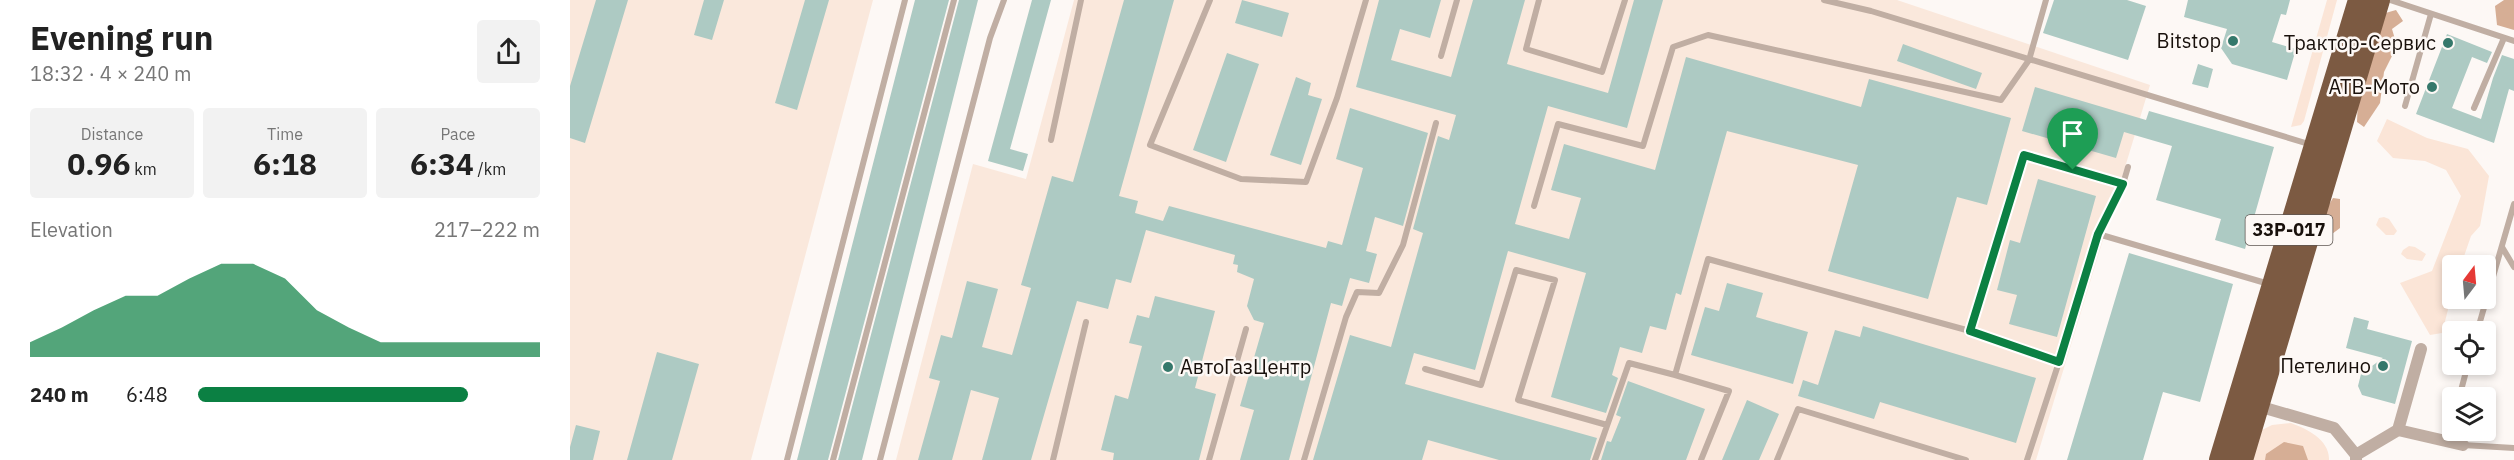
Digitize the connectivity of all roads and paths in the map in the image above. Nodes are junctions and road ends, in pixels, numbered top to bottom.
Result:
1 (904, 0) edge
2 (954, 0) edge
3 (1004, 0) edge
4 (1081, 0) edge
5 (1209, 0) edge
6 (1366, 0) edge
7 (1457, 0) edge
8 (1539, 0) edge
9 (1625, 0) edge
10 (1824, 0) edge
11 (2046, 0) edge
12 (2359, 0) edge
13 (2379, 0) edge
14 (2390, 0) edge
15 (2431, 14) junction
16 (2504, 38) junction
17 (2514, 41) edge
18 (1441, 56) dead end
19 (2029, 60) junction
20 (2405, 106) dead end
21 (2474, 108) dead end
22 (1436, 123) dead end
23 (1051, 140) dead end
24 (2315, 146) junction
25 (2128, 167) dead end
26 (2123, 184) junction
27 (2514, 204) edge
28 (1534, 206) dead end
29 (2098, 234) junction
30 (2502, 247) junction
31 (2514, 267) edge
32 (2273, 285) junction
33 (2480, 321) edge
34 (1086, 322) dead end
35 (1246, 329) dead end
36 (1970, 331) junction
37 (2421, 349) dead end
38 (2059, 362) junction
39 (1425, 369) dead end
40 (1675, 375) junction
41 (2258, 406) junction
42 (1607, 425) junction
43 (2398, 430) junction
44 (2462, 441) edge
45 (2463, 445) junction
46 (2514, 448) edge
47 (2356, 457) edge
48 (787, 460) edge
49 (833, 460) edge
50 (880, 460) edge
51 (1053, 460) edge
52 (1209, 460) edge
53 (1304, 460) edge
54 (1595, 460) edge
55 (1701, 460) edge
56 (1777, 460) edge
57 (1966, 460) edge
58 (2027, 460) edge
59 (2220, 460) edge
60 (2242, 460) edge

1 - 48 lane
2 - 49 lane
3 - 50 lane
4 - 23 lane
5 - 6 lane
7 - 18 lane
8 - 9 lane
10 - 19 lane
11 - 19 lane
12 - 24 highway, 33Р-017
13 - 41 highway, 33Р-017
14 - 15 lane
15 - 16 lane
15 - 20 lane
16 - 17 lane
16 - 21 lane
19 - 24 lane
19 - 28 lane
22 - 53 lane
24 - 32 highway, 33Р-017
25 - 26 lane
26 - 29 lane
26 - 36 lane
27 - 30 lane
29 - 32 lane
29 - 38 lane
30 - 31 lane
30 - 33 lane
32 - 59 highway, 33Р-017
34 - 51 lane
35 - 52 lane
36 - 38 lane
36 - 40 lane
37 - 43 street
38 - 58 lane
39 - 42 lane
40 - 42 lane
40 - 55 lane
41 - 47 street
41 - 60 highway, 33Р-017
42 - 54 lane
43 - 45 street
43 - 47 street
44 - 45 lane
45 - 46 lane
56 - 57 lane

